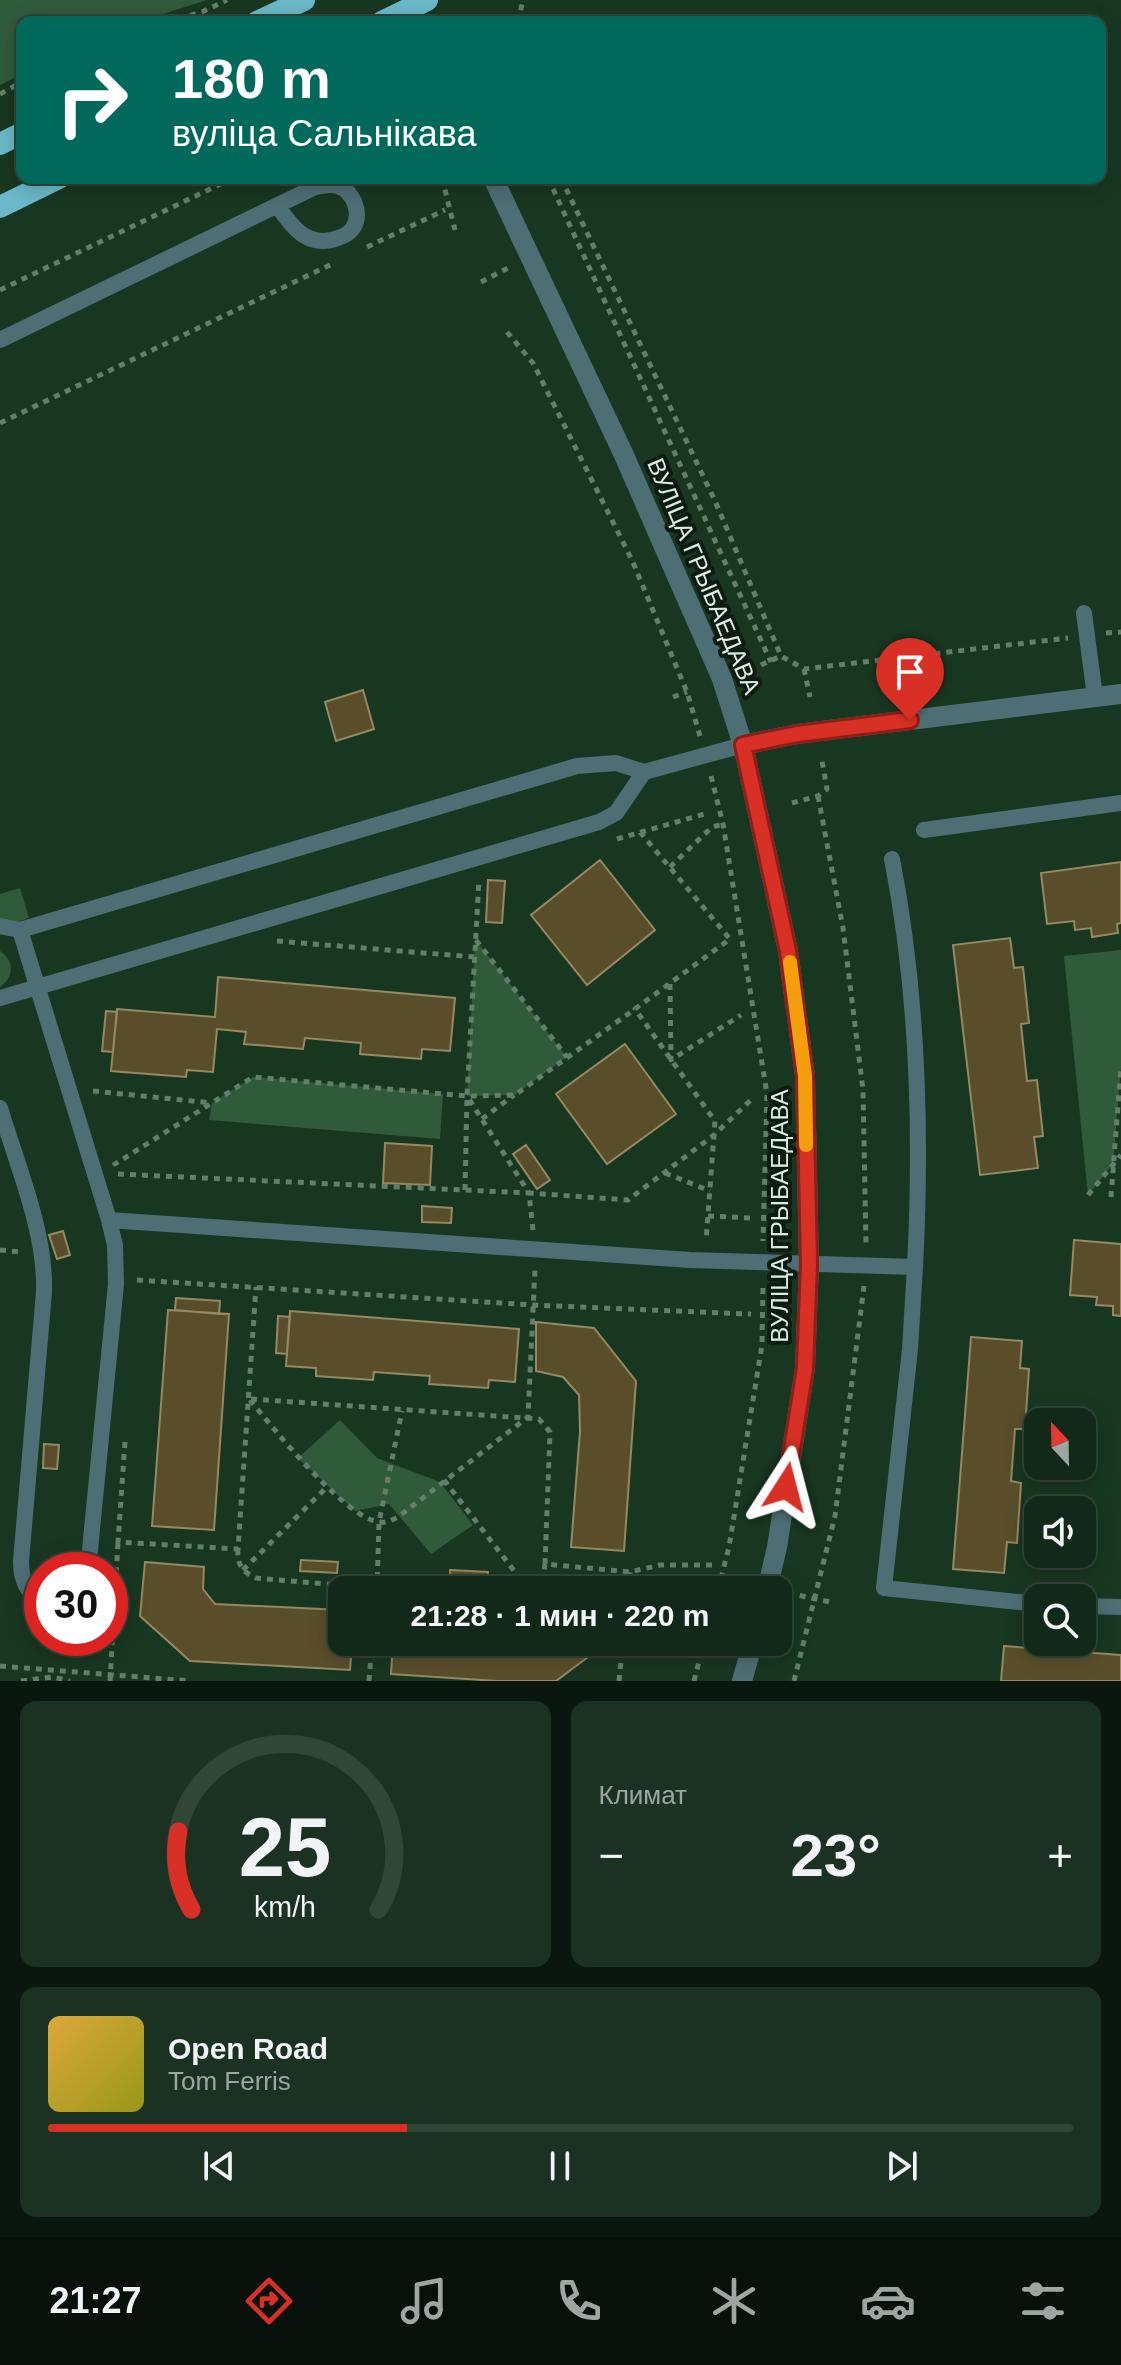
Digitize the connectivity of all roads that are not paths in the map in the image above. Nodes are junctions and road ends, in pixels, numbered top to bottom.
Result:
1 (304, 0) edge
2 (415, 8) edge
3 (270, 16) edge
4 (396, 16) edge
5 (47, 184) edge
6 (496, 184) edge
7 (278, 206) junction
8 (0, 207) edge
9 (0, 340) edge
10 (1084, 613) dead end
11 (1121, 694) edge
12 (1095, 697) junction
13 (743, 745) junction
14 (644, 772) junction
15 (1121, 803) edge
16 (924, 830) dead end
17 (892, 859) dead end
18 (0, 926) edge
19 (20, 930) junction
20 (37, 987) junction
21 (0, 998) edge
22 (0, 1108) edge
23 (109, 1220) junction
24 (809, 1264) junction
25 (915, 1267) junction
26 (90, 1552) edge
27 (770, 1576) edge
28 (24, 1580) edge
29 (1024, 1603) edge
30 (1096, 1606) edge
31 (1121, 1607) edge
32 (749, 1656) edge
33 (742, 1681) edge

1 - 3 highway
2 - 4 highway
5 - 8 highway
6 - 13 street, ВУЛІЦА ГРЫБАЕДАВА
7 - 7 lane
7 - 9 lane
10 - 12 lane
11 - 12 street
12 - 13 street
13 - 14 lane
13 - 24 street, ВУЛІЦА ГРЫБАЕДАВА
14 - 19 lane
14 - 20 lane
15 - 16 lane
17 - 25 lane
18 - 19 lane
19 - 20 lane
20 - 21 lane
20 - 23 lane
22 - 28 lane
23 - 24 lane
23 - 26 lane
24 - 25 lane
24 - 27 street, ВУЛІЦА ГРЫБАЕДАВА
25 - 29 lane
30 - 31 lane
32 - 33 street

